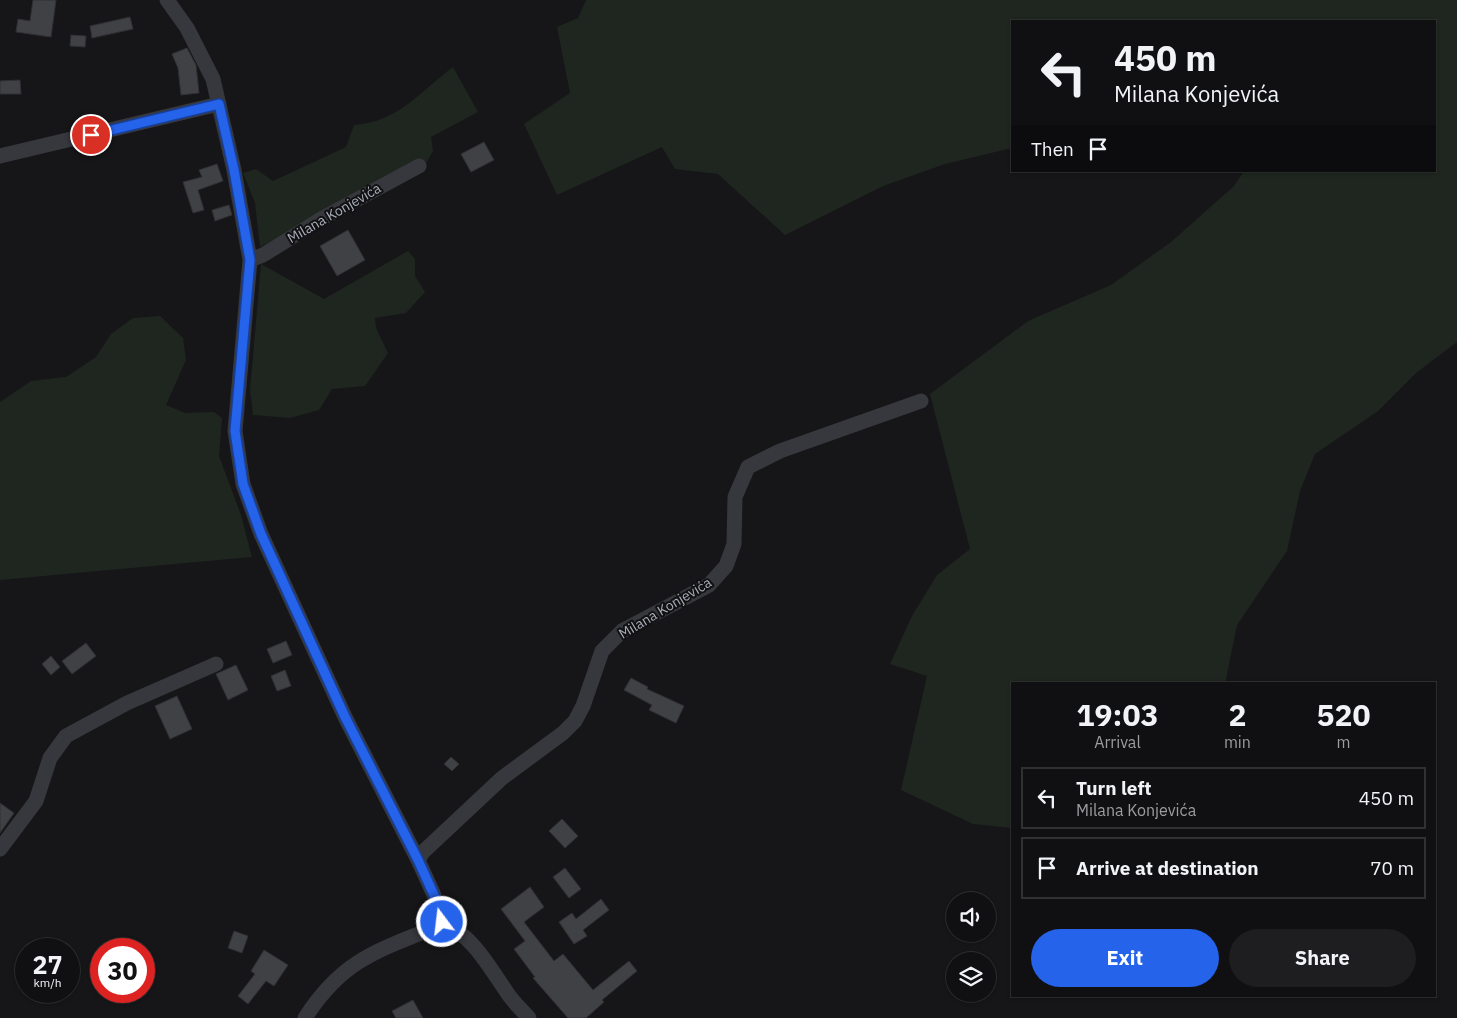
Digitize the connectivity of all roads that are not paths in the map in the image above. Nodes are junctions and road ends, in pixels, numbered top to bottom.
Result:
1 (166, 0) edge
2 (219, 104) junction
3 (0, 156) edge
4 (418, 166) dead end
5 (250, 260) junction
6 (921, 401) dead end
7 (216, 664) dead end
8 (0, 849) edge
9 (418, 860) junction
10 (442, 922) junction
11 (305, 1018) edge
12 (529, 1018) edge

1 - 2 street
2 - 3 street
2 - 5 street
4 - 5 street, Milana Konjevića
5 - 9 street
6 - 9 street, Milana Konjevića
7 - 8 street
9 - 10 street
10 - 11 street
10 - 12 street

